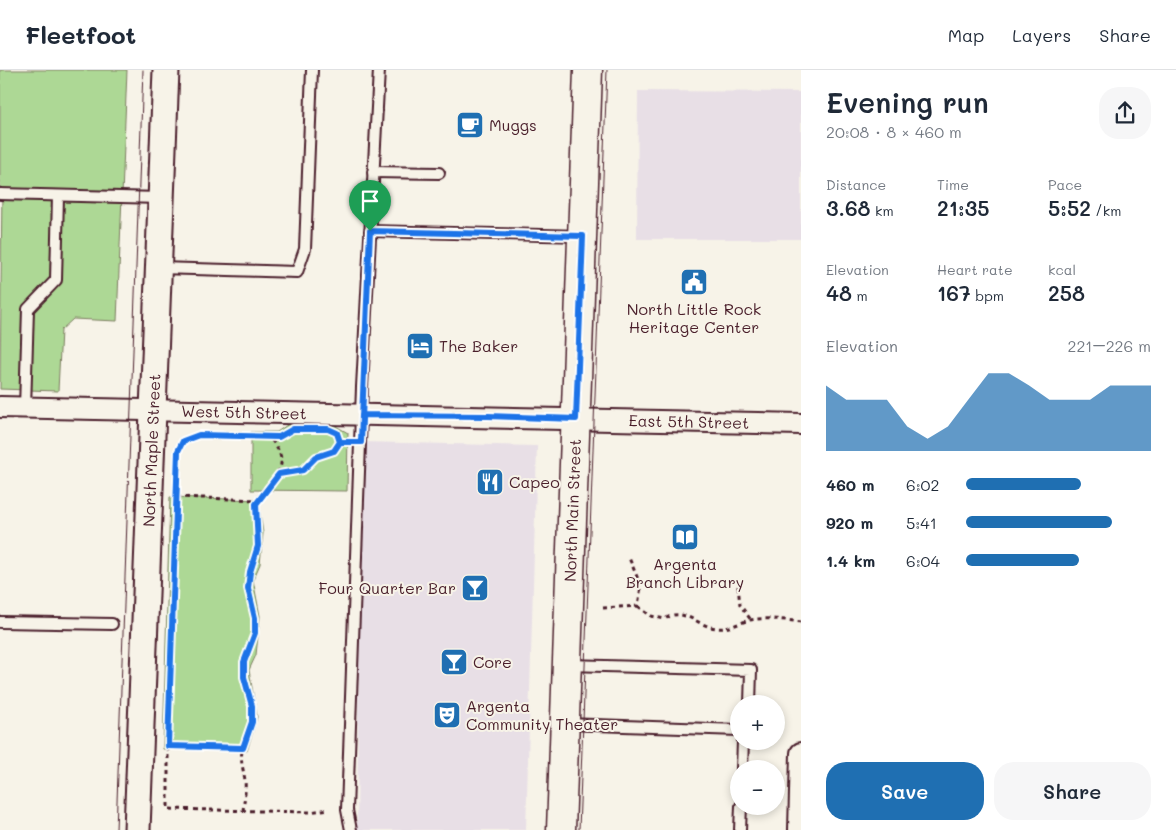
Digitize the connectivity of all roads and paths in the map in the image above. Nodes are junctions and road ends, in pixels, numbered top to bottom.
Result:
1 (166, 70) edge
2 (312, 70) edge
3 (379, 70) edge
4 (588, 70) edge
5 (373, 172) junction
6 (439, 173) dead end
7 (0, 194) edge
8 (58, 196) junction
9 (161, 198) junction
10 (370, 231) junction
11 (583, 236) junction
12 (158, 268) junction
13 (0, 407) edge
14 (25, 408) junction
15 (153, 410) junction
16 (362, 415) junction
17 (576, 419) junction
18 (801, 424) edge
19 (199, 435) dead end
20 (259, 436) dead end
21 (269, 437) junction
22 (279, 437) dead end
23 (339, 437) dead end
24 (340, 442) junction
25 (361, 442) junction
26 (178, 451) dead end
27 (279, 474) junction
28 (177, 488) dead end
29 (176, 498) junction
30 (258, 500) junction
31 (176, 507) dead end
32 (629, 558) dead end
33 (738, 586) dead end
34 (638, 606) junction
35 (603, 608) dead end
36 (751, 620) junction
37 (0, 622) edge
38 (801, 622) edge
39 (112, 624) dead end
40 (567, 664) junction
41 (750, 695) edge
42 (565, 724) junction
43 (730, 730) edge
44 (169, 732) dead end
45 (168, 746) junction
46 (243, 748) junction
47 (801, 753) edge
48 (347, 810) junction
49 (244, 811) junction
50 (741, 815) edge
51 (137, 830) edge
52 (351, 830) edge
53 (560, 830) edge
54 (740, 830) edge
55 (799, 830) edge

1 - 9 street, North Maple Street
2 - 12 lane
3 - 5 lane
4 - 11 main road, North Main Street
5 - 6 lane
5 - 10 lane
7 - 8 lane
8 - 9 lane
8 - 14 lane
9 - 12 street, North Maple Street
10 - 11 lane
10 - 16 lane
11 - 17 main road, North Main Street
12 - 15 street, North Maple Street
13 - 14 street, West 5th Street
14 - 15 street, West 5th Street
15 - 16 street, West 5th Street
15 - 51 street, North Maple Street
16 - 17 street, West 5th Street
16 - 25 lane
17 - 18 street, East 5th Street
17 - 40 main road, North Main Street
19 - 26 path
20 - 21 path
21 - 22 path
21 - 27 path
23 - 24 path
24 - 25 path
24 - 27 path
25 - 48 lane
27 - 30 path
28 - 29 path
29 - 30 path
29 - 31 path
30 - 46 path
32 - 34 path
33 - 36 path
34 - 35 path
34 - 36 path
36 - 38 path
37 - 39 lane
40 - 41 lane
40 - 42 main road, North Main Street
42 - 43 lane
42 - 53 main road, North Main Street
44 - 45 path
45 - 46 path
45 - 49 path
46 - 49 path
47 - 55 street
48 - 49 path
48 - 52 lane
50 - 54 lane

